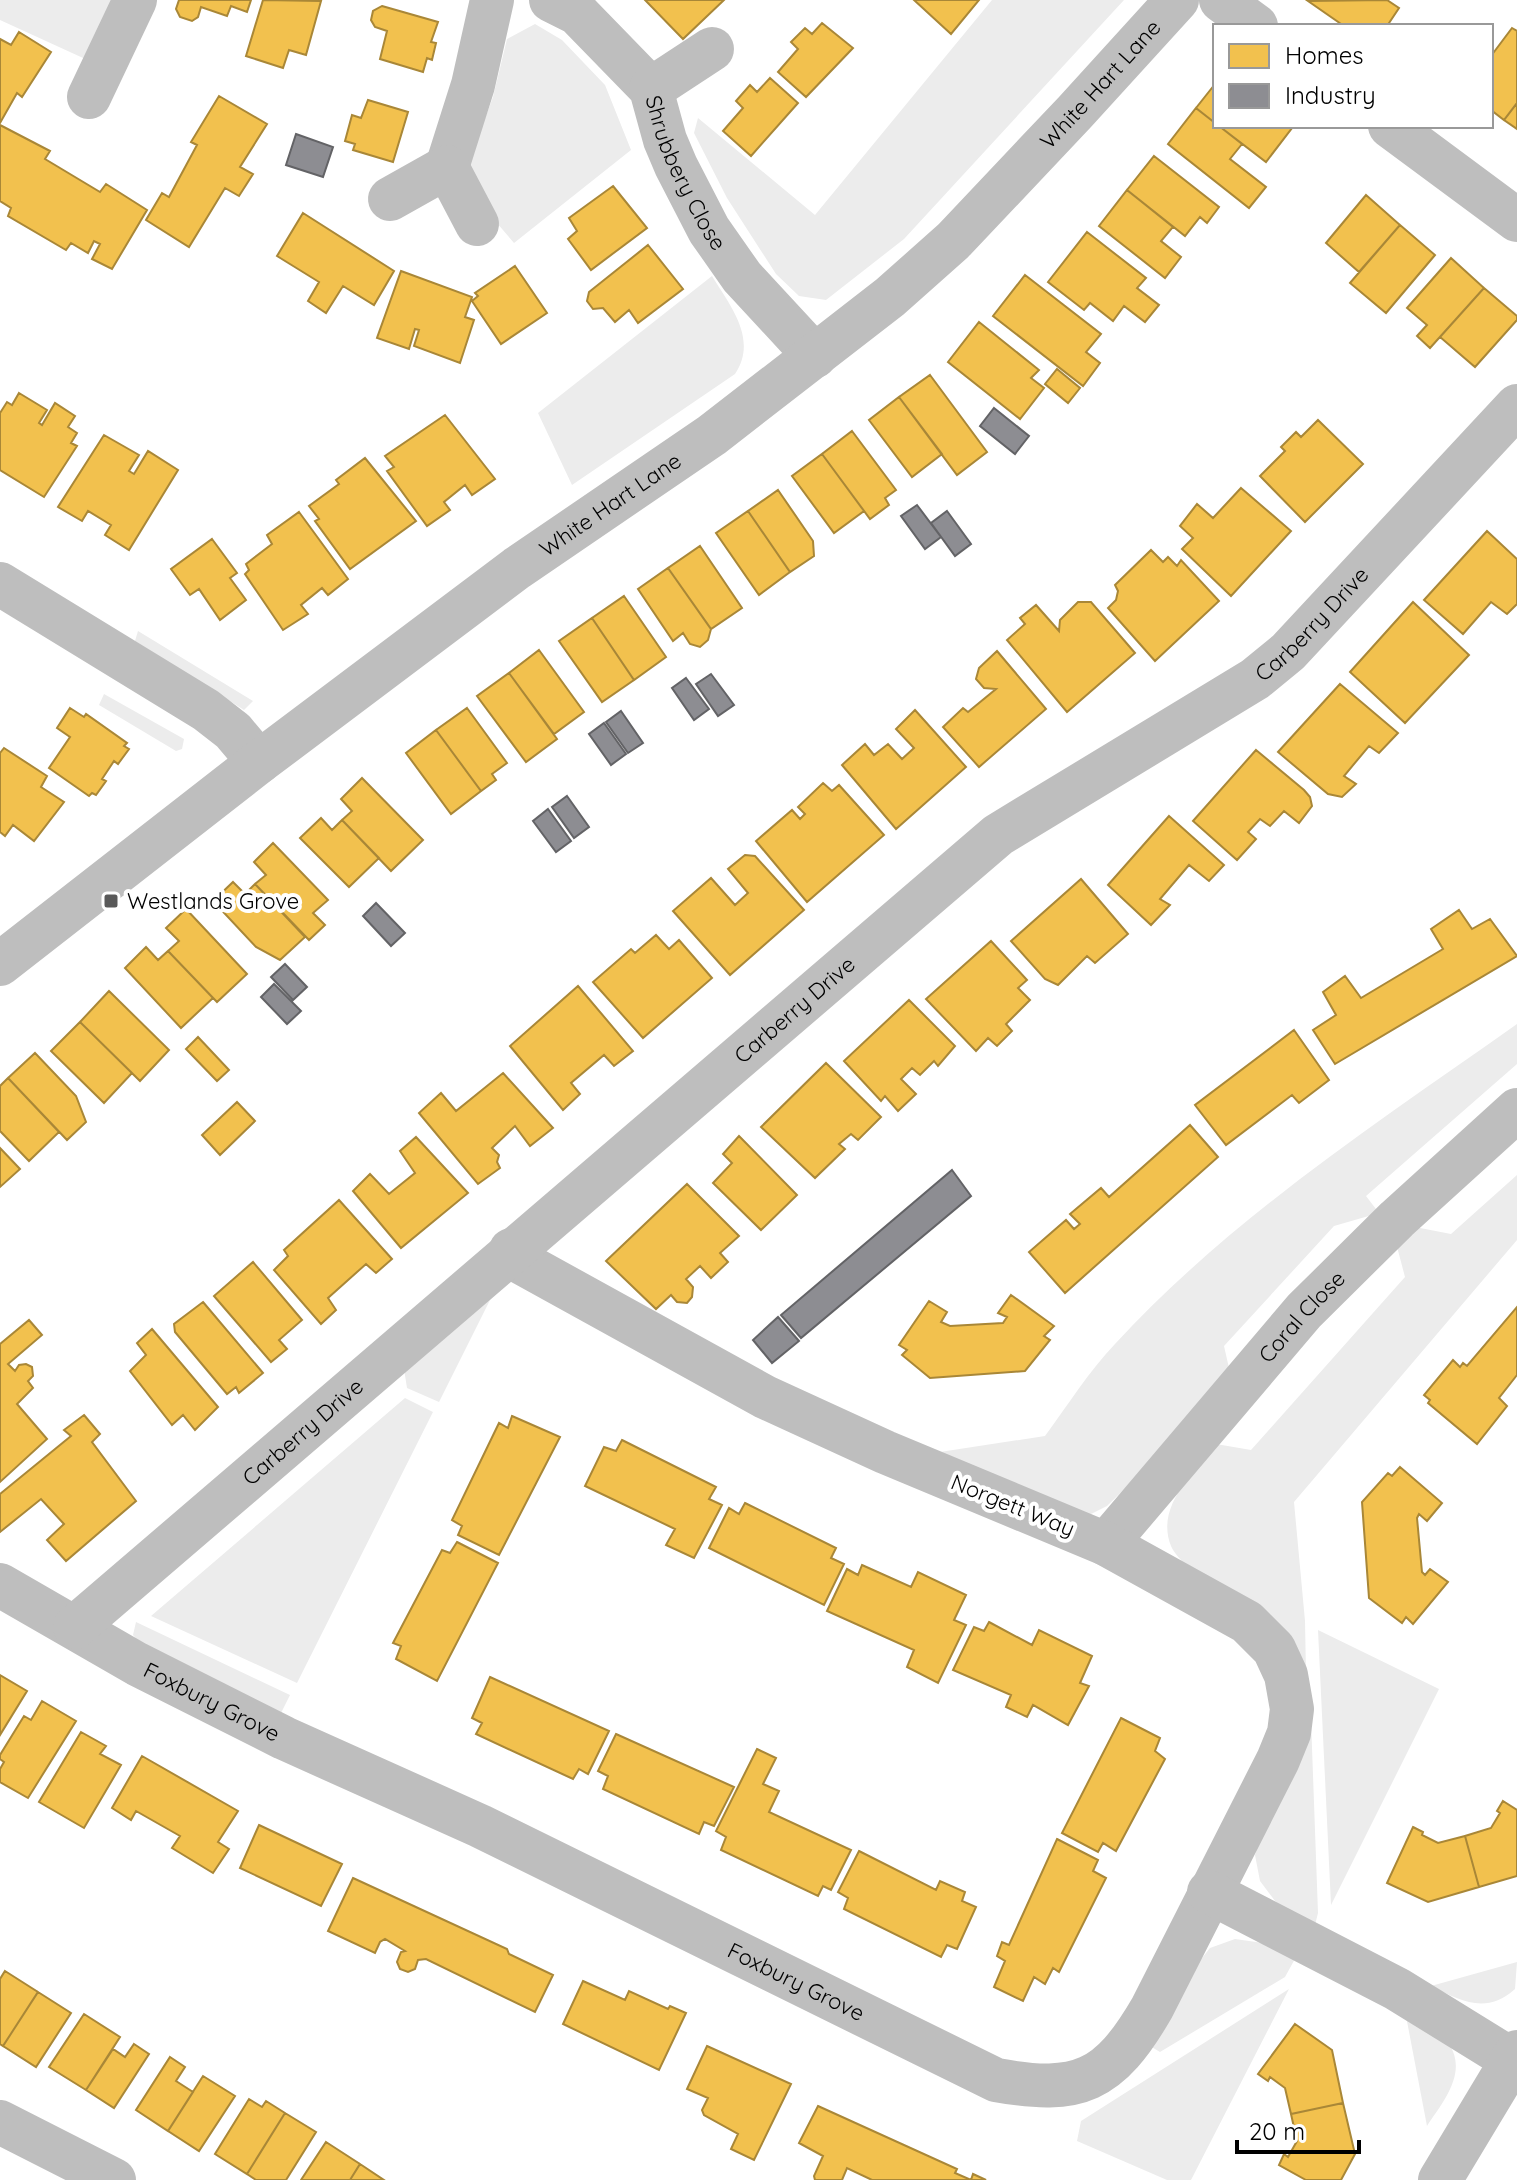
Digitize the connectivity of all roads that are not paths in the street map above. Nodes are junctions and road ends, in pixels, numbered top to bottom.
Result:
1 (135, 0) edge
2 (492, 0) edge
3 (551, 0) edge
4 (1177, 0) edge
5 (1221, 0) edge
6 (1253, 24) edge
7 (712, 49) dead end
8 (651, 89) junction
9 (89, 97) dead end
10 (1393, 128) edge
11 (447, 167) junction
12 (390, 199) dead end
13 (1517, 220) edge
14 (477, 224) dead end
15 (815, 356) junction
16 (1517, 406) edge
17 (0, 584) edge
18 (259, 762) junction
19 (0, 964) edge
20 (1517, 1110) edge
21 (511, 1250) junction
22 (1106, 1544) junction
23 (0, 1585) edge
24 (75, 1627) junction
25 (1209, 1892) junction
26 (1514, 2056) edge
27 (0, 2122) edge
28 (114, 2180) edge
29 (1440, 2180) edge

1 - 9 street
2 - 11 street
3 - 8 street, Shrubbery Close
4 - 15 street, White Hart Lane
5 - 6 street
7 - 8 street
8 - 15 street, Shrubbery Close
10 - 13 street
11 - 12 street
11 - 14 street
15 - 18 street, White Hart Lane
16 - 21 street, Carberry Drive
17 - 18 street
18 - 19 street, White Hart Lane
20 - 22 street, Coral Close
21 - 22 street, Norgett Way
21 - 24 street, Carberry Drive
22 - 25 street, Norgett Way
23 - 24 street, Foxbury Grove
24 - 25 street, Foxbury Grove
25 - 26 street
26 - 29 street
27 - 28 street

